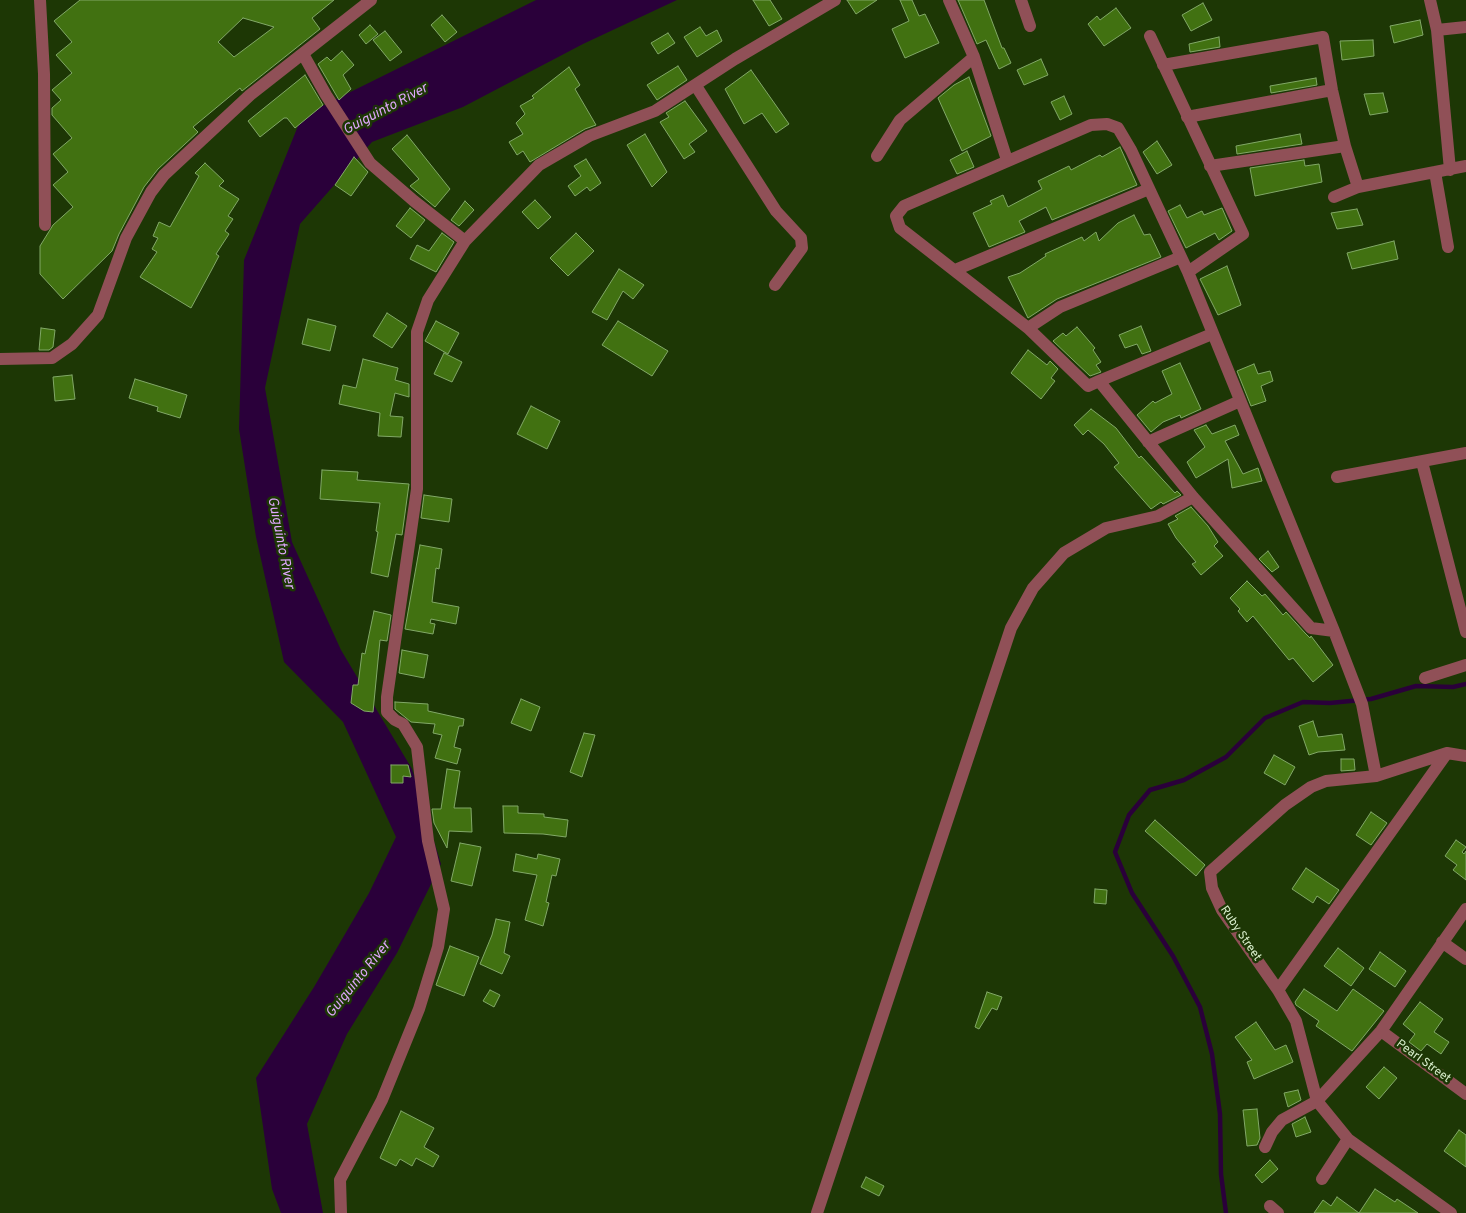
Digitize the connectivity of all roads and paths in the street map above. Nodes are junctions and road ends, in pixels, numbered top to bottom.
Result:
1 (40, 0) edge
2 (371, 0) edge
3 (835, 0) edge
4 (950, 0) edge
5 (1021, 0) edge
6 (1430, 0) edge
7 (1030, 26) dead end
8 (1466, 27) edge
9 (1437, 30) junction
10 (1150, 36) dead end
11 (303, 54) junction
12 (974, 57) junction
13 (1163, 65) junction
14 (696, 86) junction
15 (1332, 90) junction
16 (1187, 117) junction
17 (1345, 146) junction
18 (876, 156) dead end
19 (1007, 160) junction
20 (1210, 166) junction
21 (1466, 166) edge
22 (1450, 170) junction
23 (1436, 172) junction
24 (1358, 187) junction
25 (1149, 189) junction
26 (1334, 196) dead end
27 (45, 224) dead end
28 (465, 241) junction
29 (1448, 247) dead end
30 (1181, 257) junction
31 (955, 270) junction
32 (1188, 272) junction
33 (775, 284) dead end
34 (1028, 328) junction
35 (1212, 334) junction
36 (0, 359) edge
37 (1099, 381) junction
38 (1240, 401) junction
39 (1148, 442) junction
40 (1466, 453) edge
41 (1422, 462) junction
42 (1337, 477) dead end
43 (1193, 497) junction
44 (1334, 632) junction
45 (1466, 632) edge
46 (1466, 665) edge
47 (1425, 678) dead end
48 (1447, 753) junction
49 (1466, 756) edge
50 (1376, 776) junction
51 (1466, 909) edge
52 (1442, 942) junction
53 (1466, 959) edge
54 (1278, 990) junction
55 (1381, 1031) junction
56 (1466, 1094) edge
57 (1317, 1101) junction
58 (1348, 1140) junction
59 (1265, 1147) dead end
60 (1322, 1178) dead end
61 (341, 1213) edge
62 (817, 1213) edge
63 (1451, 1213) edge

1 - 27 street
2 - 11 street
3 - 14 street
4 - 12 street
5 - 7 street
6 - 9 street
8 - 9 street
9 - 22 street
10 - 13 street
11 - 28 street
11 - 36 street
12 - 18 street
12 - 19 street
13 - 15 street
13 - 16 street
14 - 28 street
14 - 33 street
15 - 16 street
15 - 17 street
16 - 20 street
17 - 20 street
17 - 24 street
19 - 25 street
19 - 31 street
20 - 32 street
21 - 22 street
22 - 23 street
23 - 24 street
23 - 29 street
24 - 26 street
25 - 30 street
25 - 31 street
28 - 61 street
30 - 32 street
30 - 34 street
31 - 34 street
32 - 35 street
34 - 37 street
35 - 37 street
35 - 38 street
37 - 39 street
38 - 39 street
38 - 44 street
39 - 43 street
40 - 41 street
41 - 42 street
41 - 45 street
43 - 44 street
43 - 62 street
44 - 50 street
46 - 47 street
48 - 49 street, Ruby Street
48 - 50 street, Ruby Street
48 - 54 street
50 - 54 street, Ruby Street
51 - 52 street
52 - 53 street
52 - 55 street
54 - 57 street, Ruby Street
55 - 56 street, Pearl Street
55 - 57 street
57 - 58 street, Ruby Street
57 - 59 street
58 - 60 street
58 - 63 street, Ruby Street

